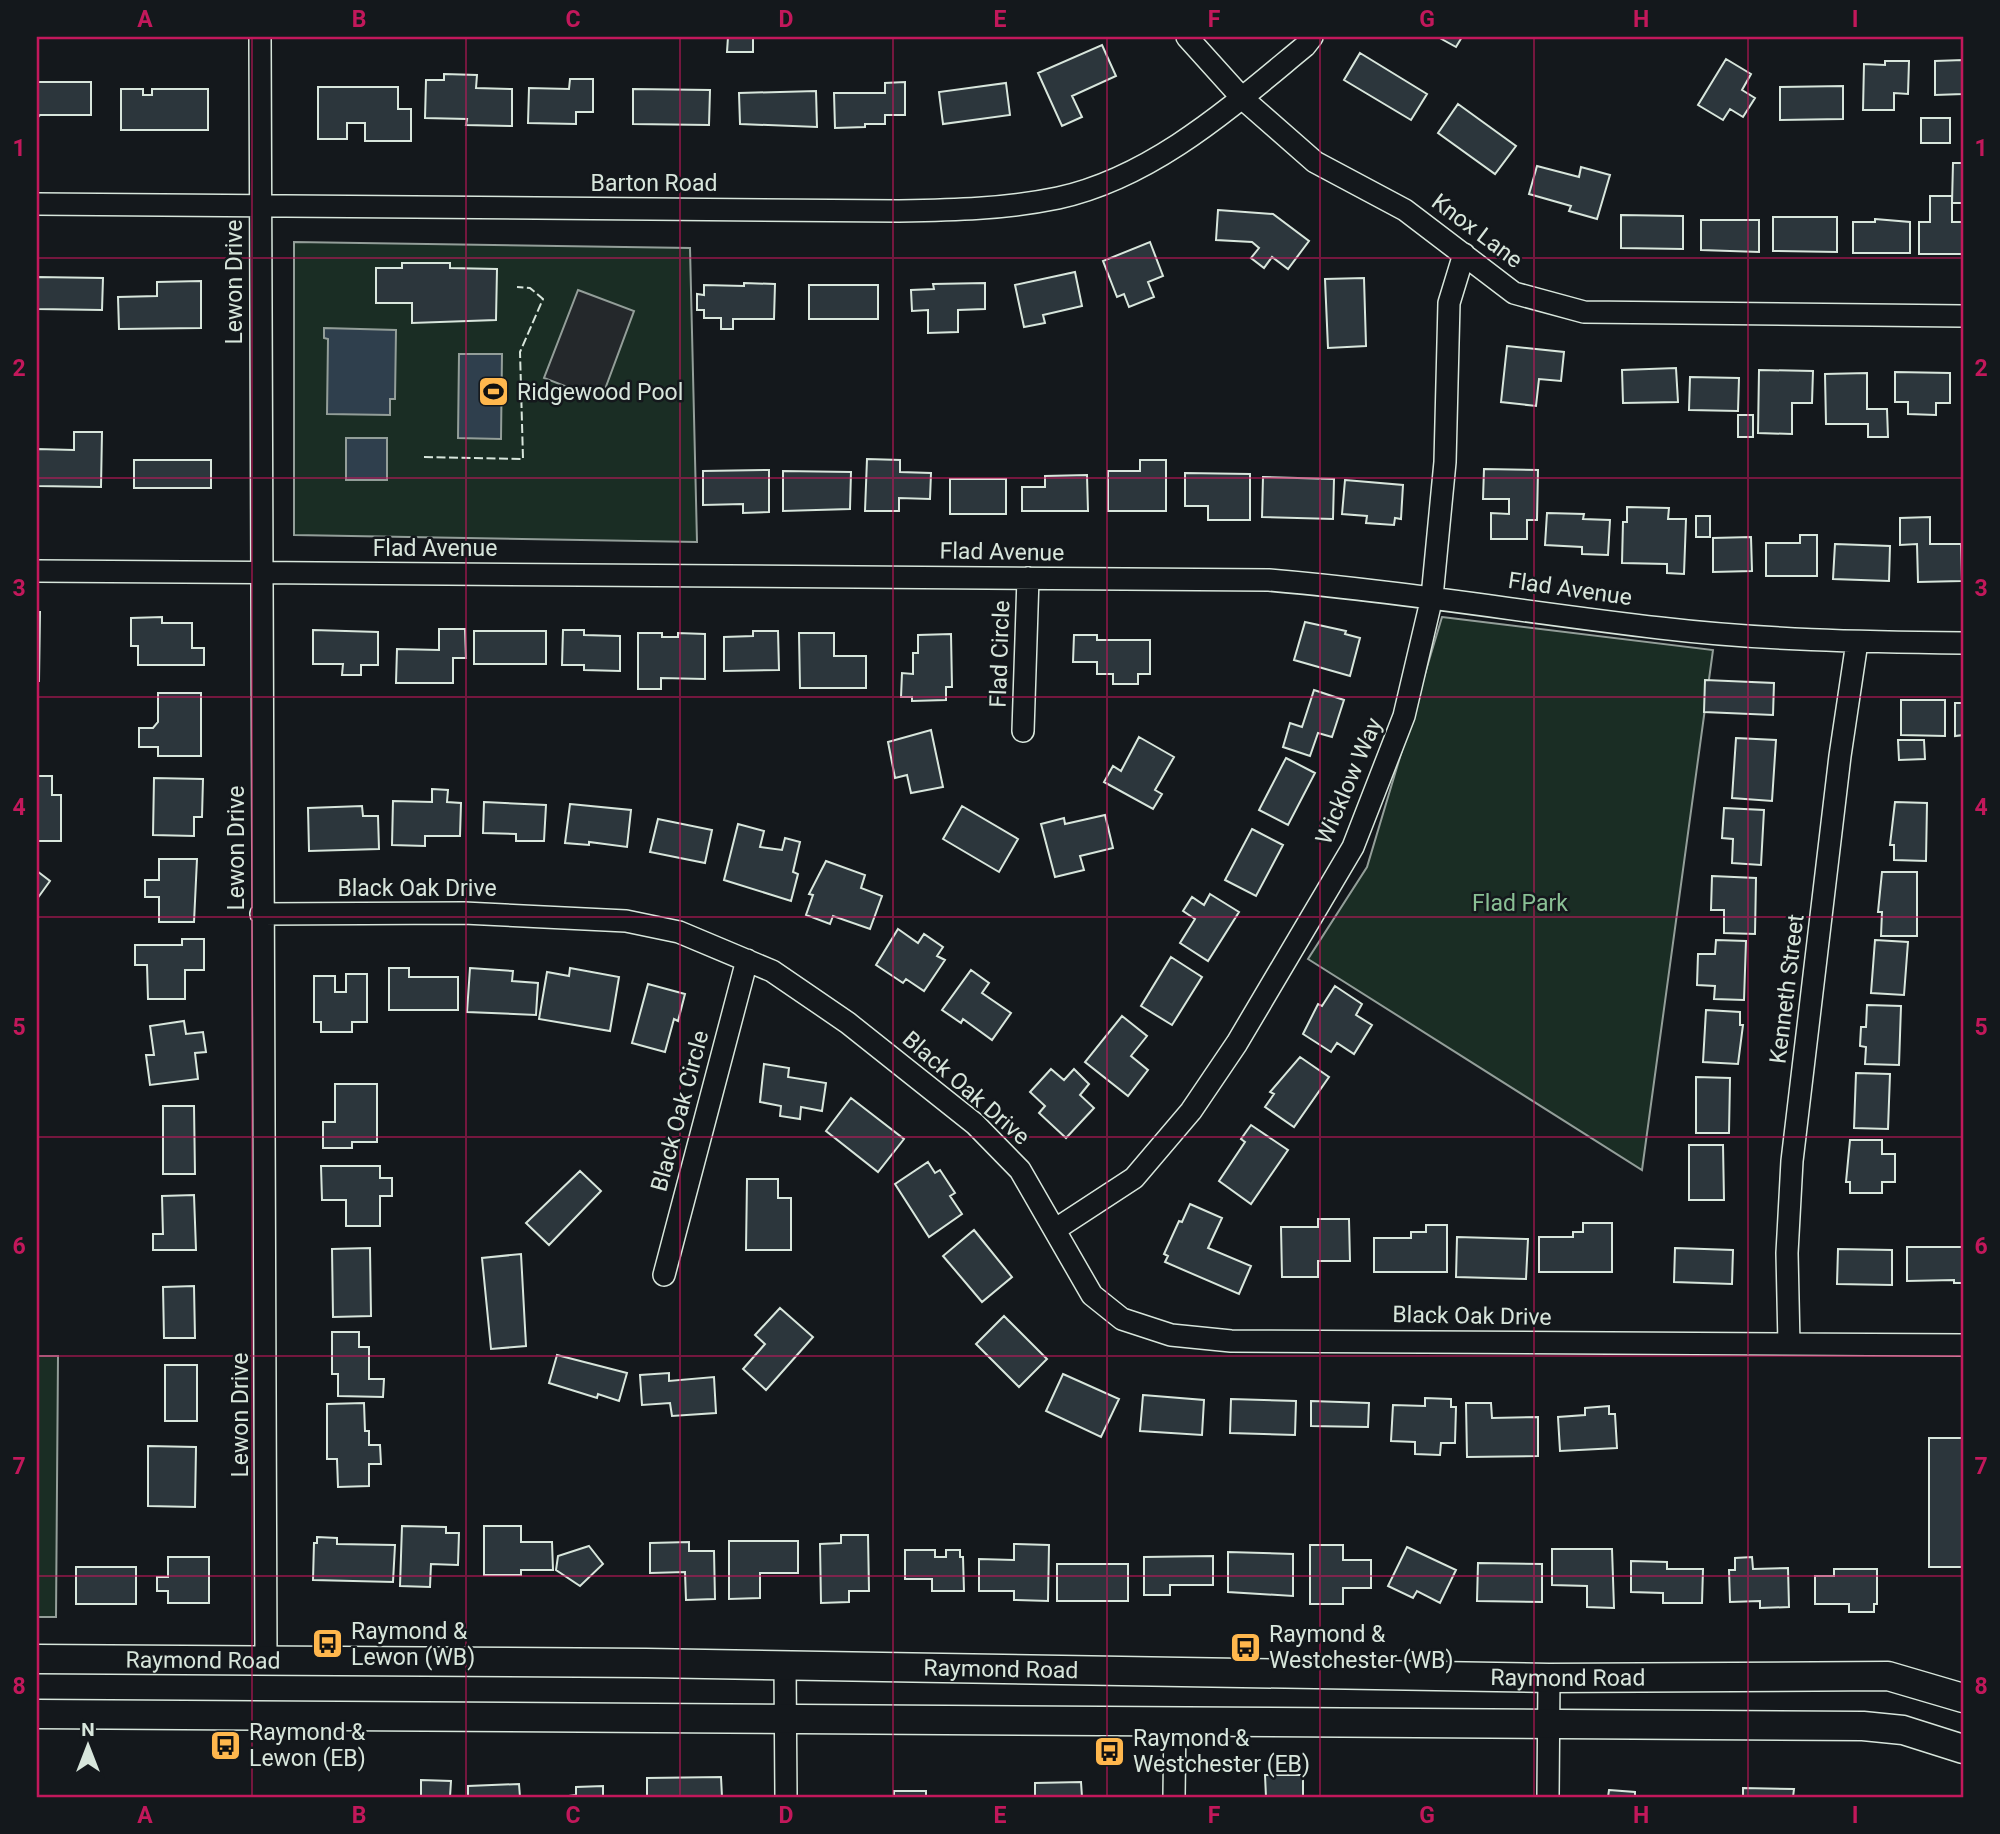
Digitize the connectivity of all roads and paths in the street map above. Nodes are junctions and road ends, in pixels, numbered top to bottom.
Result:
1 (260, 37) edge
2 (1187, 37) edge
3 (1312, 37) edge
4 (1242, 98) junction
5 (37, 204) edge
6 (260, 206) junction
7 (1464, 254) junction
8 (1963, 316) edge
9 (37, 571) edge
10 (262, 574) junction
11 (1028, 578) junction
12 (1432, 597) junction
13 (1857, 642) junction
14 (1963, 643) edge
15 (1023, 732) dead end
16 (261, 914) junction
17 (747, 960) junction
18 (1056, 1229) junction
19 (664, 1275) dead end
20 (1788, 1344) junction
21 (1963, 1345) edge
22 (37, 1659) edge
23 (266, 1660) junction
24 (785, 1665) junction
25 (1549, 1678) junction
26 (1963, 1698) edge
27 (37, 1714) edge
28 (786, 1718) junction
29 (1175, 1720) junction
30 (1548, 1726) junction
31 (1963, 1749) edge
32 (786, 1797) edge
33 (1174, 1797) edge
34 (1548, 1797) edge

1 - 6 street, Lewon Drive
2 - 4 street, Knox Lane
3 - 4 street, Barton Road
4 - 6 street, Barton Road
4 - 7 street, Knox Lane
5 - 6 street, Barton Road
6 - 10 street, Lewon Drive
7 - 8 street, Knox Lane
7 - 12 street, Wicklow Way
9 - 10 street, Flad Avenue
10 - 11 street, Flad Avenue
10 - 16 street, Lewon Drive
11 - 12 street, Flad Avenue
11 - 15 street, Flad Circle
12 - 13 street, Flad Avenue
12 - 18 street, Wicklow Way
13 - 14 street, Flad Avenue
13 - 20 street, Kenneth Street
16 - 17 street, Black Oak Drive
16 - 23 street, Lewon Drive
17 - 18 street, Black Oak Drive
17 - 19 street, Black Oak Circle
18 - 20 street, Black Oak Drive
20 - 21 street, Black Oak Drive
22 - 23 main road, Raymond Road
23 - 24 main road, Raymond Road
24 - 25 main road, Raymond Road
24 - 28 street
25 - 26 main road, Raymond Road
25 - 30 street
27 - 28 main road, Raymond Road
28 - 29 main road, Raymond Road
28 - 32 street
29 - 30 main road, Raymond Road
29 - 33 street
30 - 31 main road, Raymond Road
30 - 34 street

